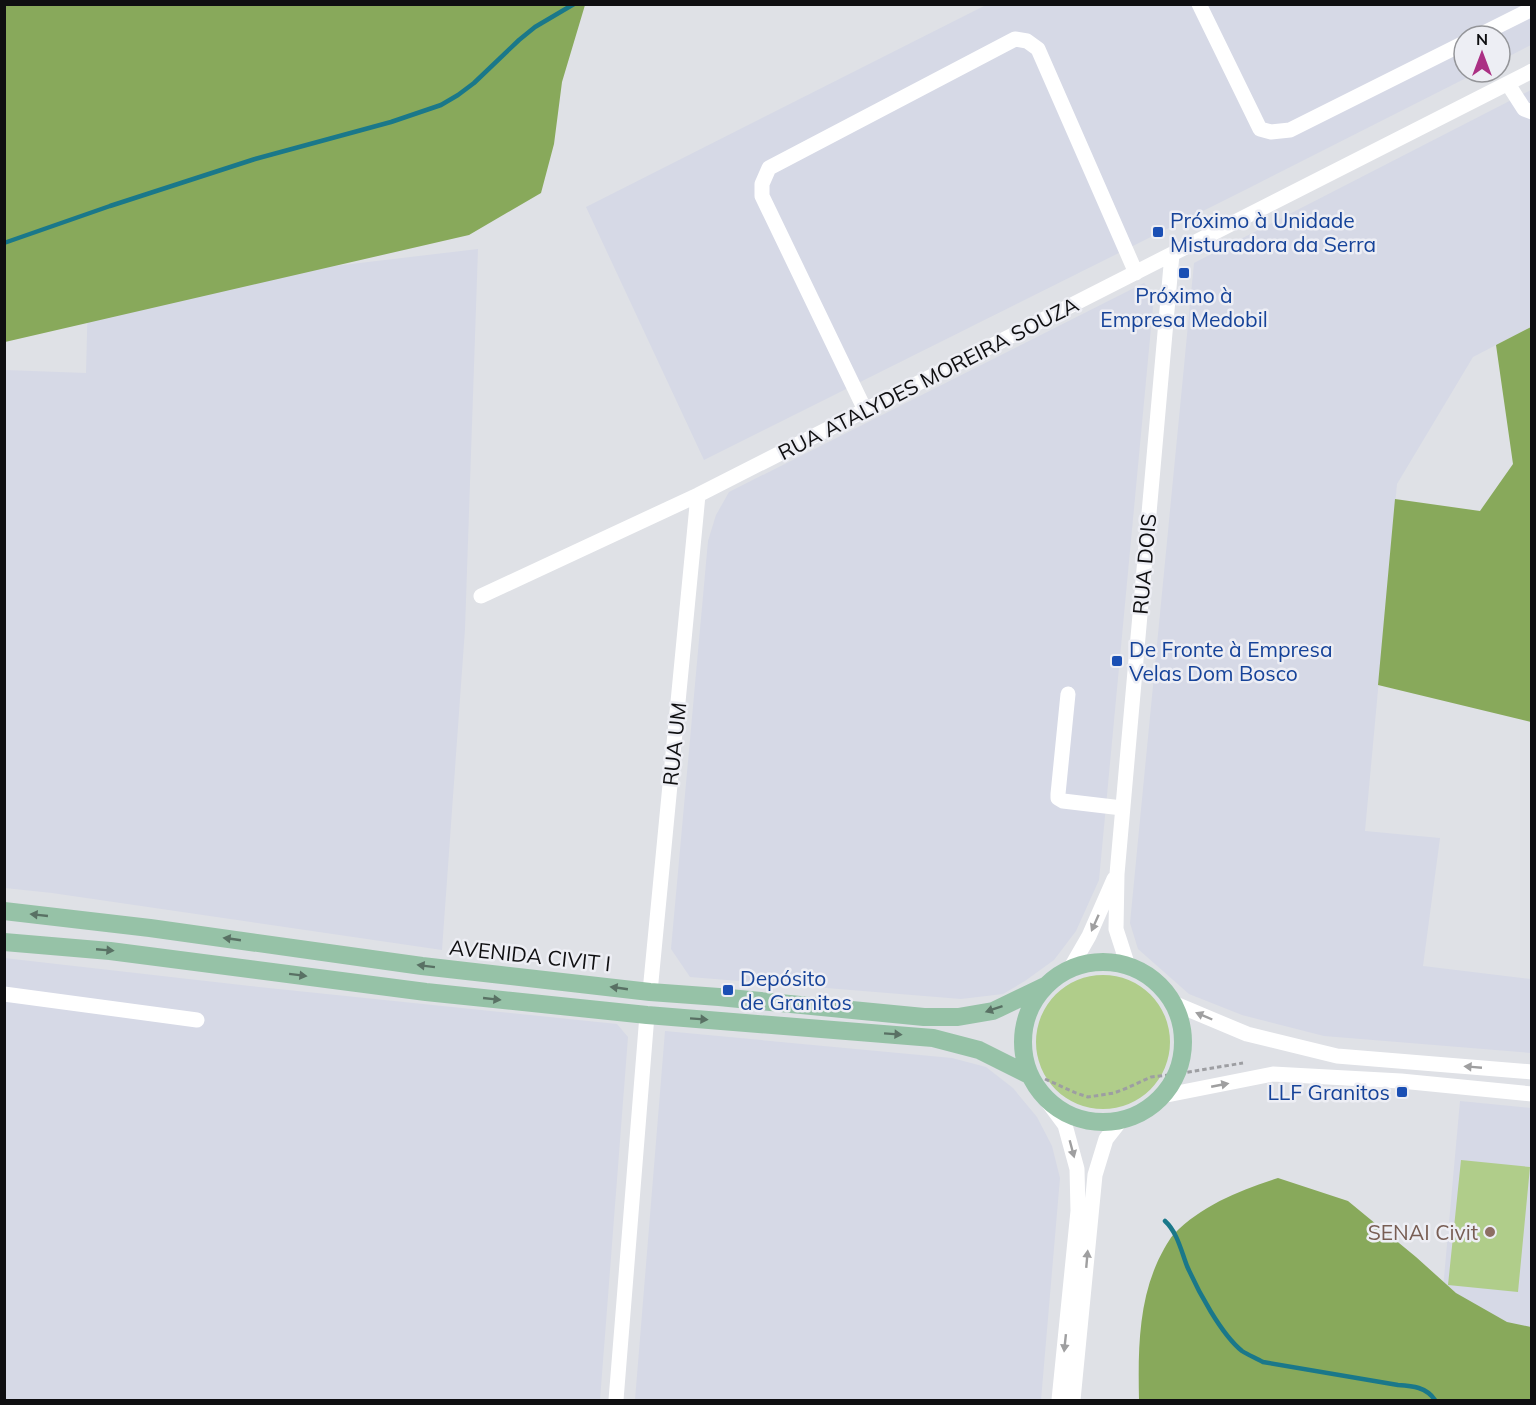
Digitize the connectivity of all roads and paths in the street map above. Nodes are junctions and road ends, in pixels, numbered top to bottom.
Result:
1 (1199, 4) edge
2 (1532, 9) edge
3 (1502, 24) edge
4 (1452, 49) edge
5 (1532, 71) edge
6 (1512, 82) edge
7 (1508, 84) joint
8 (1532, 112) edge
9 (1172, 254) junction
10 (1136, 273) junction
11 (865, 410) junction
12 (698, 495) junction
13 (481, 596) dead end
14 (1068, 694) dead end
15 (1122, 808) junction
16 (1117, 874) junction
17 (4, 911) edge
18 (4, 942) edge
19 (1128, 966) junction
20 (1070, 969) junction
21 (1047, 985) junction
22 (650, 992) junction
23 (4, 994) edge
24 (1173, 1004) junction
25 (647, 1015) junction
26 (197, 1020) dead end
27 (1532, 1072) edge
28 (1029, 1075) junction
29 (1532, 1094) edge
30 (1162, 1096) junction
31 (1045, 1098) junction
32 (1121, 1120) junction
33 (616, 1401) edge
34 (1059, 1401) edge
35 (1073, 1401) edge

1 - 4 street
2 - 3 street
5 - 6 street, RUA ATALYDES MOREIRA SOUZA
7 - 8 street
7 - 9 street, RUA ATALYDES MOREIRA SOUZA
9 - 10 street, RUA ATALYDES MOREIRA SOUZA
9 - 15 street, RUA DOIS
10 - 11 street, RUA ATALYDES MOREIRA SOUZA
10 - 11 street
11 - 12 street, RUA ATALYDES MOREIRA SOUZA
12 - 13 street, RUA ATALYDES MOREIRA SOUZA
12 - 22 street, RUA UM
14 - 15 street
15 - 16 street, RUA DOIS
16 - 19 street, RUA DOIS
16 -> 20 street, RUA DOIS
22 -> 17 main road, AVENIDA CIVIT I
18 -> 25 main road
19 - 20 main road
19 - 24 main road
20 - 21 main road
21 -> 22 main road, AVENIDA CIVIT I
21 - 28 main road
23 - 26 street
27 -> 24 street
24 - 30 main road
25 -> 28 main road
25 - 33 street
28 - 31 main road
30 -> 29 street
30 - 32 main road
31 - 32 main road
31 -> 34 street
35 -> 32 street

